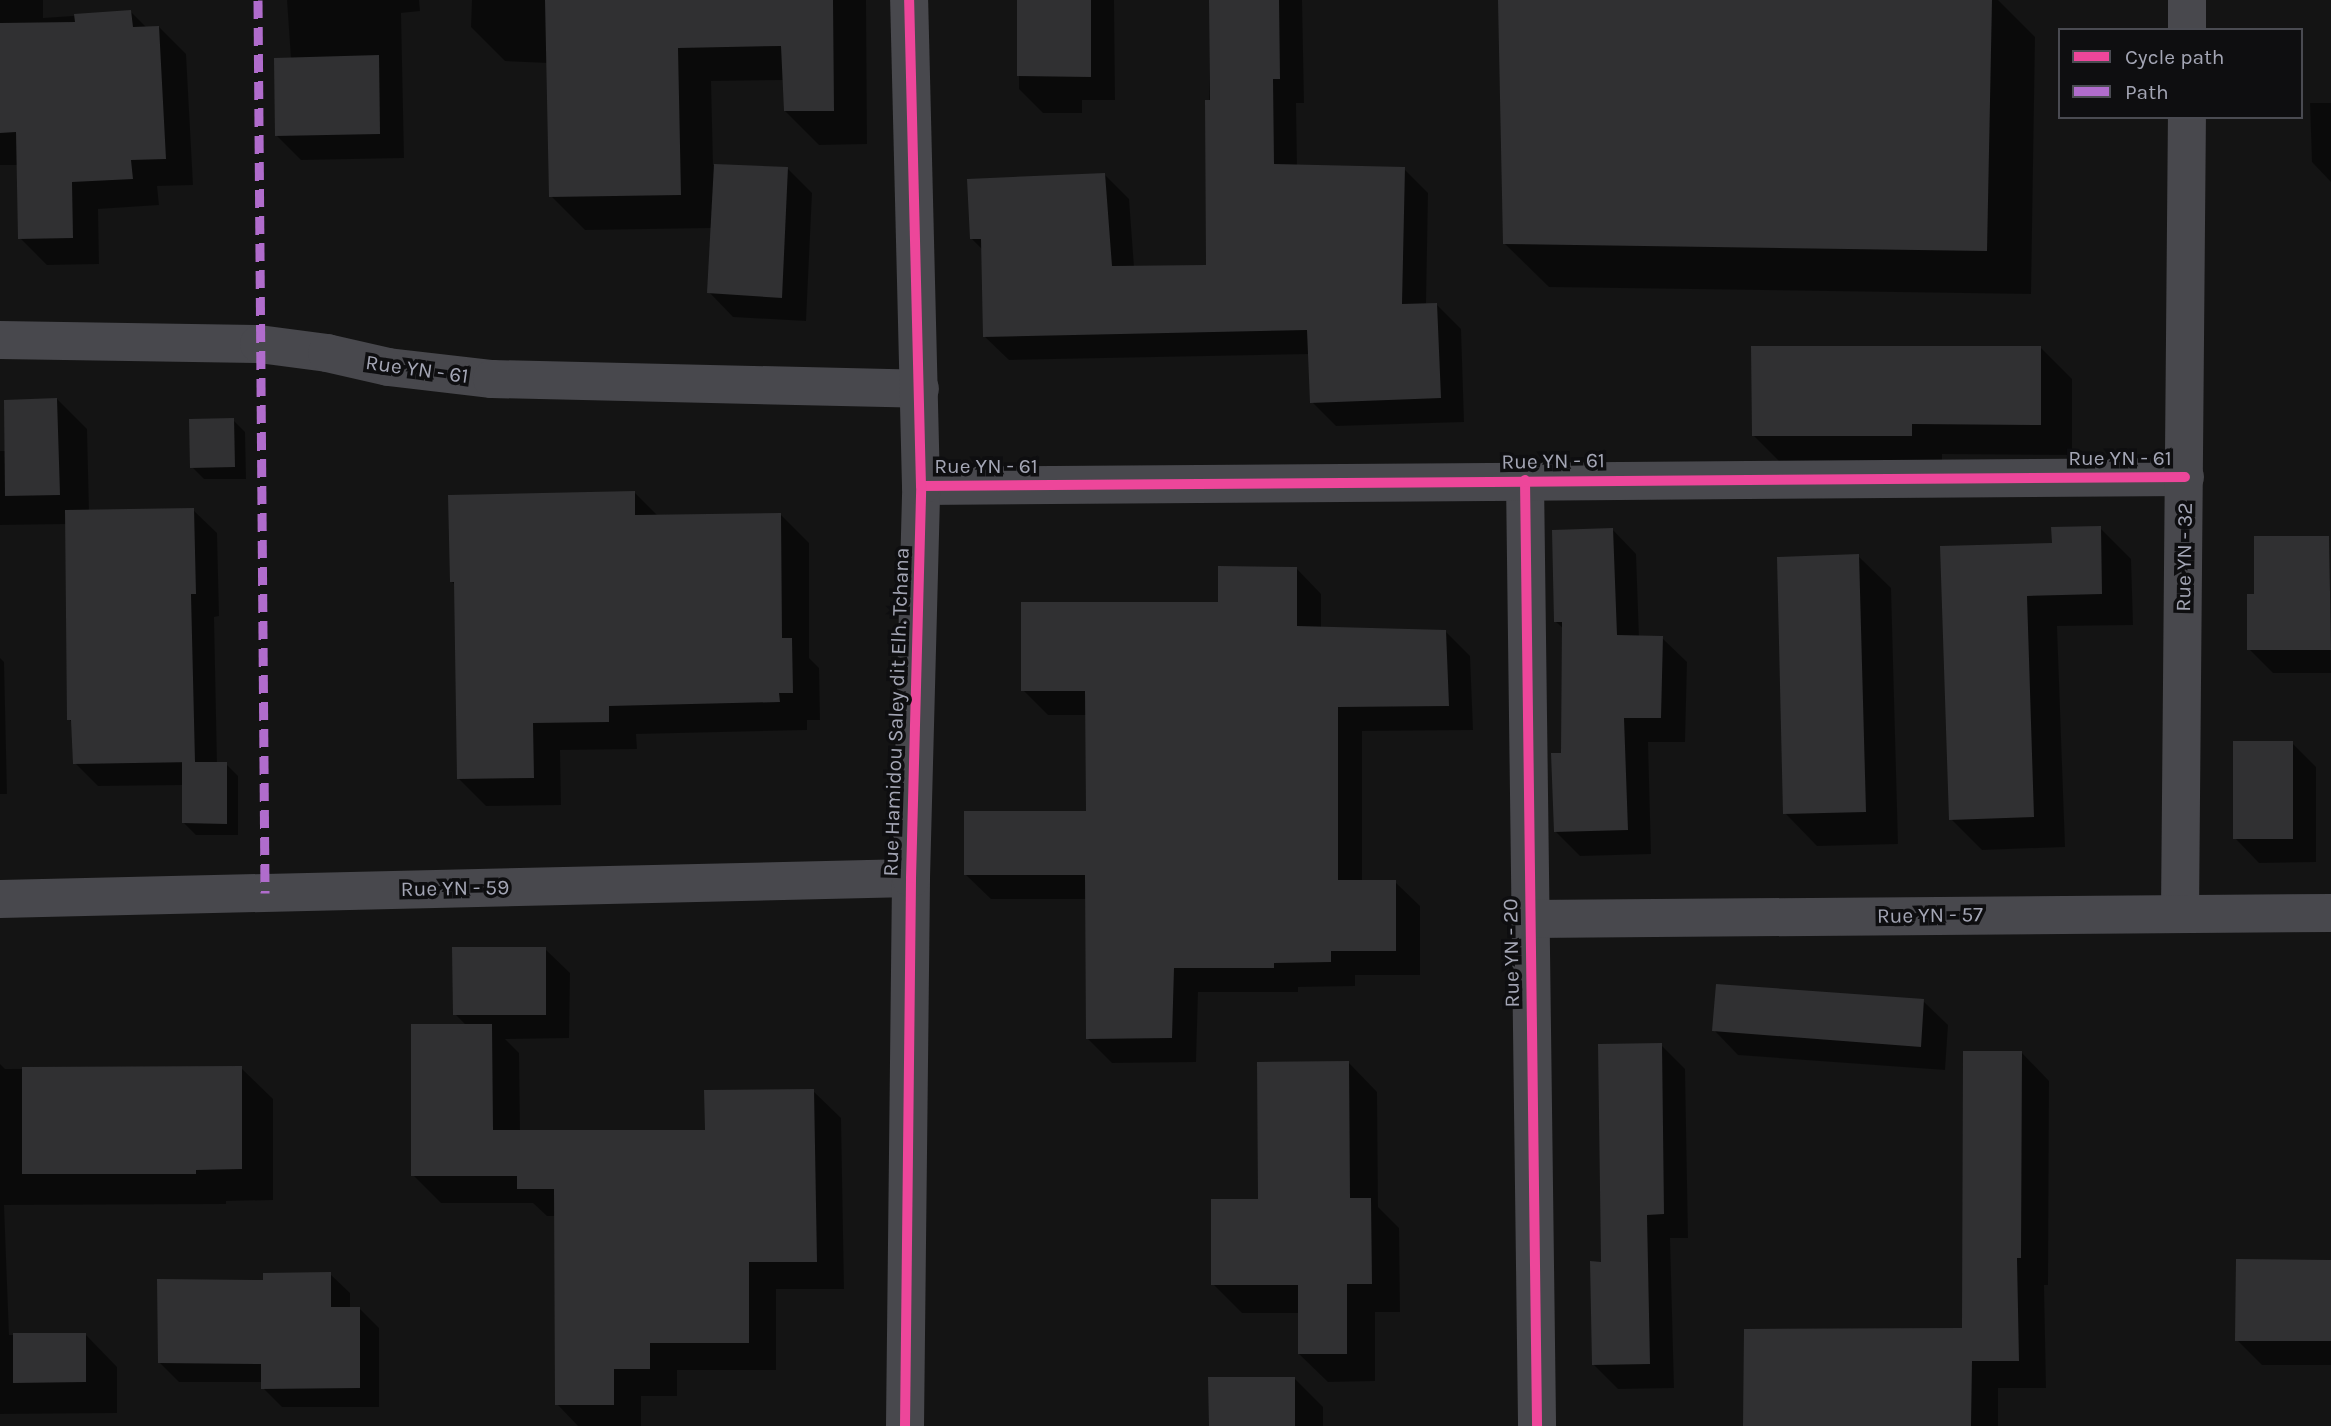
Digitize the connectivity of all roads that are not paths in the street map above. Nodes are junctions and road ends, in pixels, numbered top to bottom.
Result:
1 (909, 0) edge
2 (2187, 0) edge
3 (2187, 28) edge
4 (2187, 119) edge
5 (0, 340) edge
6 (920, 389) junction
7 (2185, 477) junction
8 (1525, 480) junction
9 (922, 486) junction
10 (911, 878) junction
11 (0, 899) edge
12 (2180, 912) junction
13 (2331, 912) edge
14 (1530, 919) junction
15 (905, 1426) edge
16 (1537, 1426) edge

1 - 6 street, Rue Hamidou Saley dit Elh. Tchana
2 - 3 street
4 - 7 street, Rue YN - 32
5 - 6 street, Rue YN - 61
6 - 9 street, Rue Hamidou Saley dit Elh. Tchana
7 - 8 street, Rue YN - 61
7 - 12 street, Rue YN - 32
8 - 9 street, Rue YN - 61
8 - 14 street, Rue YN - 20
9 - 10 street, Rue Hamidou Saley dit Elh. Tchana
10 - 11 street, Rue YN - 59
10 - 15 street, Rue Hamidou Saley dit Elh. Tchana
12 - 13 street, Rue YN - 57
12 - 14 street, Rue YN - 57
14 - 16 street, Rue YN - 20

